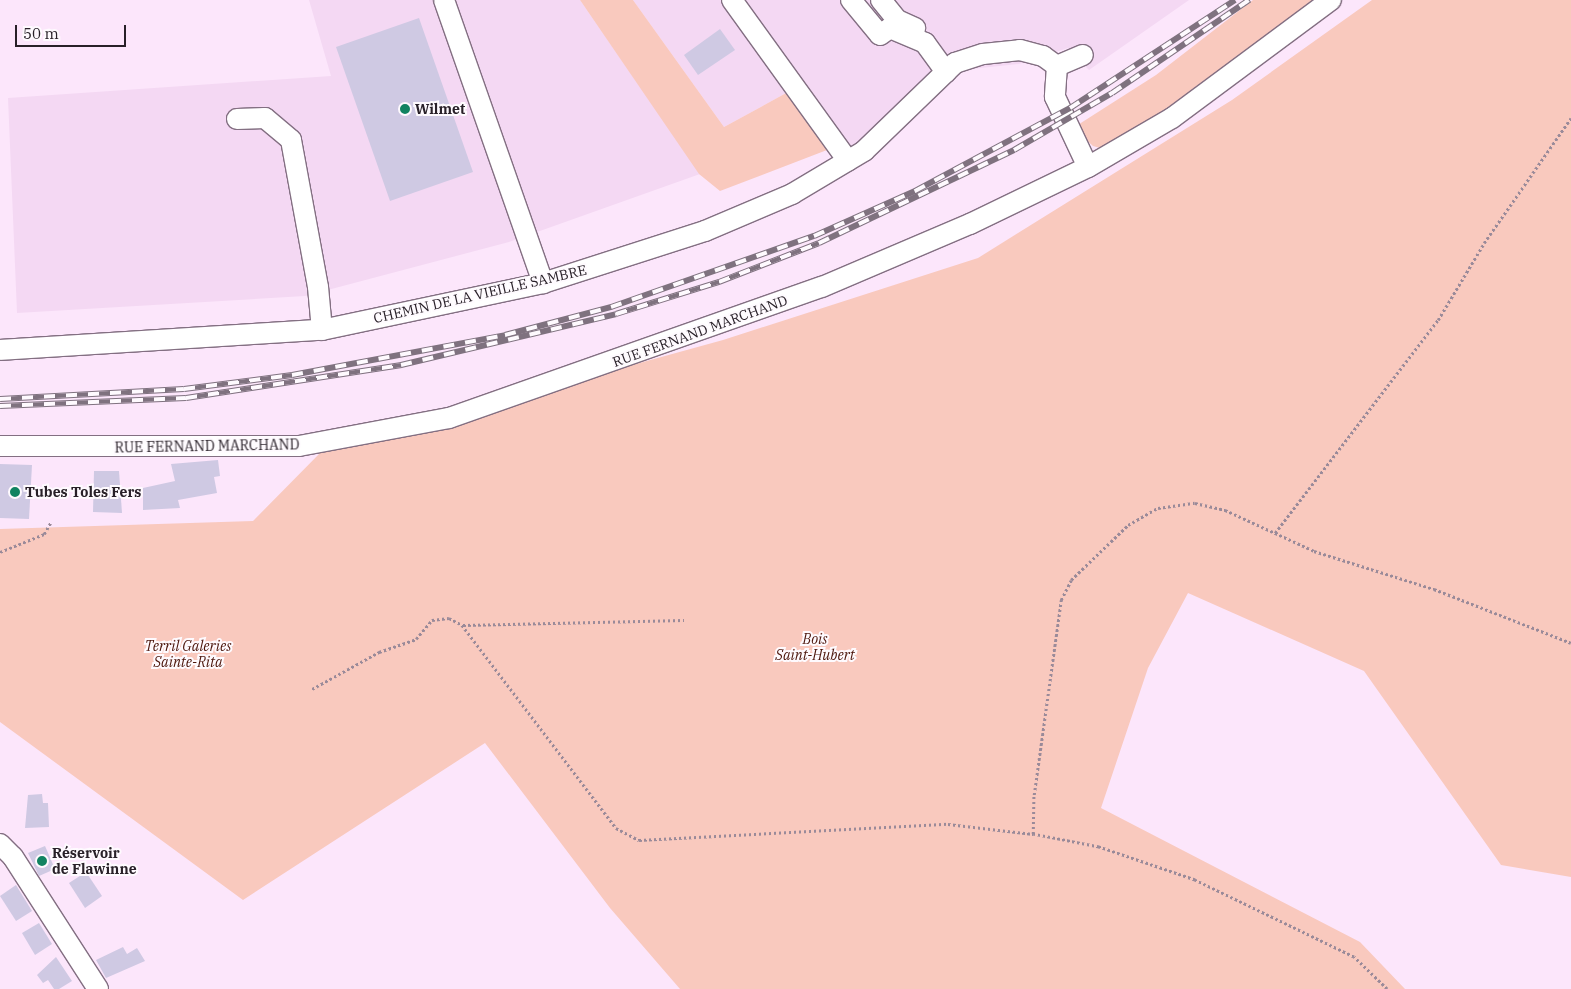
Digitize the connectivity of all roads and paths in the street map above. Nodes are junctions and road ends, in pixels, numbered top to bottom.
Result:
1 (444, 0) edge
2 (732, 0) edge
3 (851, 0) edge
4 (880, 0) edge
5 (1331, 0) edge
6 (1083, 55) dead end
7 (1058, 66) junction
8 (951, 67) junction
9 (1571, 118) edge
10 (237, 119) dead end
11 (848, 161) junction
12 (1088, 167) junction
13 (543, 283) junction
14 (322, 330) junction
15 (0, 350) edge
16 (0, 446) edge
17 (51, 522) dead end
18 (1275, 533) junction
19 (0, 552) edge
20 (684, 620) dead end
21 (462, 626) junction
22 (1571, 643) edge
23 (312, 689) dead end
24 (1033, 834) junction
25 (0, 844) edge
26 (98, 989) edge
27 (1387, 989) edge

1 - 13 street
2 - 11 street
3 - 8 street
4 - 8 street
5 - 12 street, RUE FERNAND MARCHAND
6 - 7 street
7 - 8 street, CHEMIN DE LA VIEILLE SAMBRE
7 - 12 street
8 - 11 street, CHEMIN DE LA VIEILLE SAMBRE
9 - 18 path
10 - 14 street
11 - 13 street, CHEMIN DE LA VIEILLE SAMBRE
12 - 16 street, RUE FERNAND MARCHAND
13 - 14 street, CHEMIN DE LA VIEILLE SAMBRE
14 - 15 street, CHEMIN DE LA VIEILLE SAMBRE
17 - 19 path
18 - 22 path
18 - 24 path
20 - 21 path
21 - 23 path
21 - 24 path
24 - 27 path
25 - 26 street

